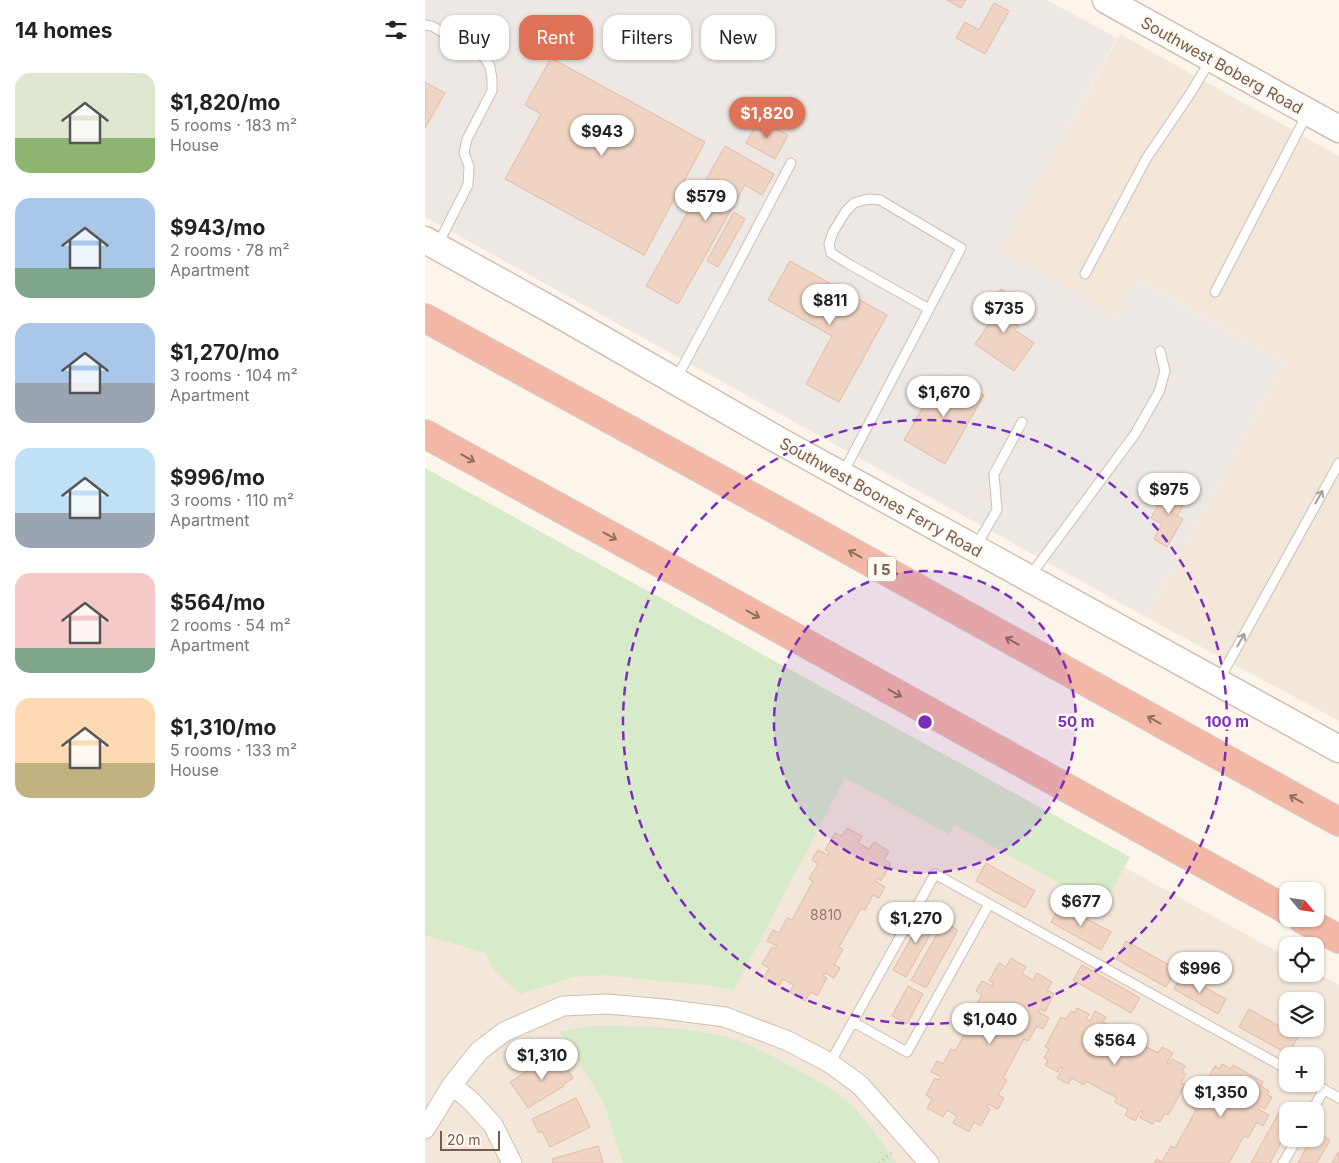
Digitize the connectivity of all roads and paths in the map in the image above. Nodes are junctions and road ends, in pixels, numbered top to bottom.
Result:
1 (1106, 0) edge
2 (425, 25) edge
3 (1212, 58) junction
4 (1308, 112) junction
5 (1339, 129) edge
6 (791, 163) dead end
7 (431, 244) edge
8 (1085, 274) dead end
9 (1215, 292) dead end
10 (929, 309) junction
11 (425, 318) edge
12 (1160, 351) dead end
13 (675, 381) junction
14 (1022, 422) dead end
15 (425, 434) edge
16 (1339, 463) edge
17 (841, 475) junction
18 (975, 548) junction
19 (1029, 578) junction
20 (1218, 683) junction
21 (1339, 749) edge
22 (1339, 822) edge
23 (989, 904) junction
24 (1279, 906) edge
25 (1319, 928) edge
26 (1339, 939) edge
27 (853, 1022) junction
28 (830, 1063) junction
29 (1279, 1065) edge
30 (452, 1085) junction
31 (1324, 1090) edge
32 (1339, 1098) edge
33 (425, 1129) edge
34 (1292, 1147) edge
35 (513, 1163) edge
36 (929, 1163) edge
37 (1283, 1163) edge

1 - 3 street, Southwest Boberg Road
2 - 7 lane
3 - 4 street, Southwest Boberg Road
3 - 8 lane
4 - 5 street, Southwest Boberg Road
4 - 9 lane
6 - 13 lane
7 - 13 street, Southwest Boones Ferry Road
10 - 10 lane
10 - 17 lane
22 -> 11 highway, I 5
12 - 19 lane
13 - 17 street, Southwest Boones Ferry Road
14 - 18 lane
15 -> 24 highway
20 -> 16 lane
17 - 18 street, Southwest Boones Ferry Road
18 - 19 street, Southwest Boones Ferry Road
19 - 20 street, Southwest Boones Ferry Road
20 - 21 street, Southwest Boones Ferry Road
23 - 27 lane
23 - 27 lane
23 - 29 lane
25 - 26 highway
27 - 28 lane
28 - 30 street
28 - 36 street
30 - 33 street
30 - 35 street
31 - 32 lane
34 - 37 lane

